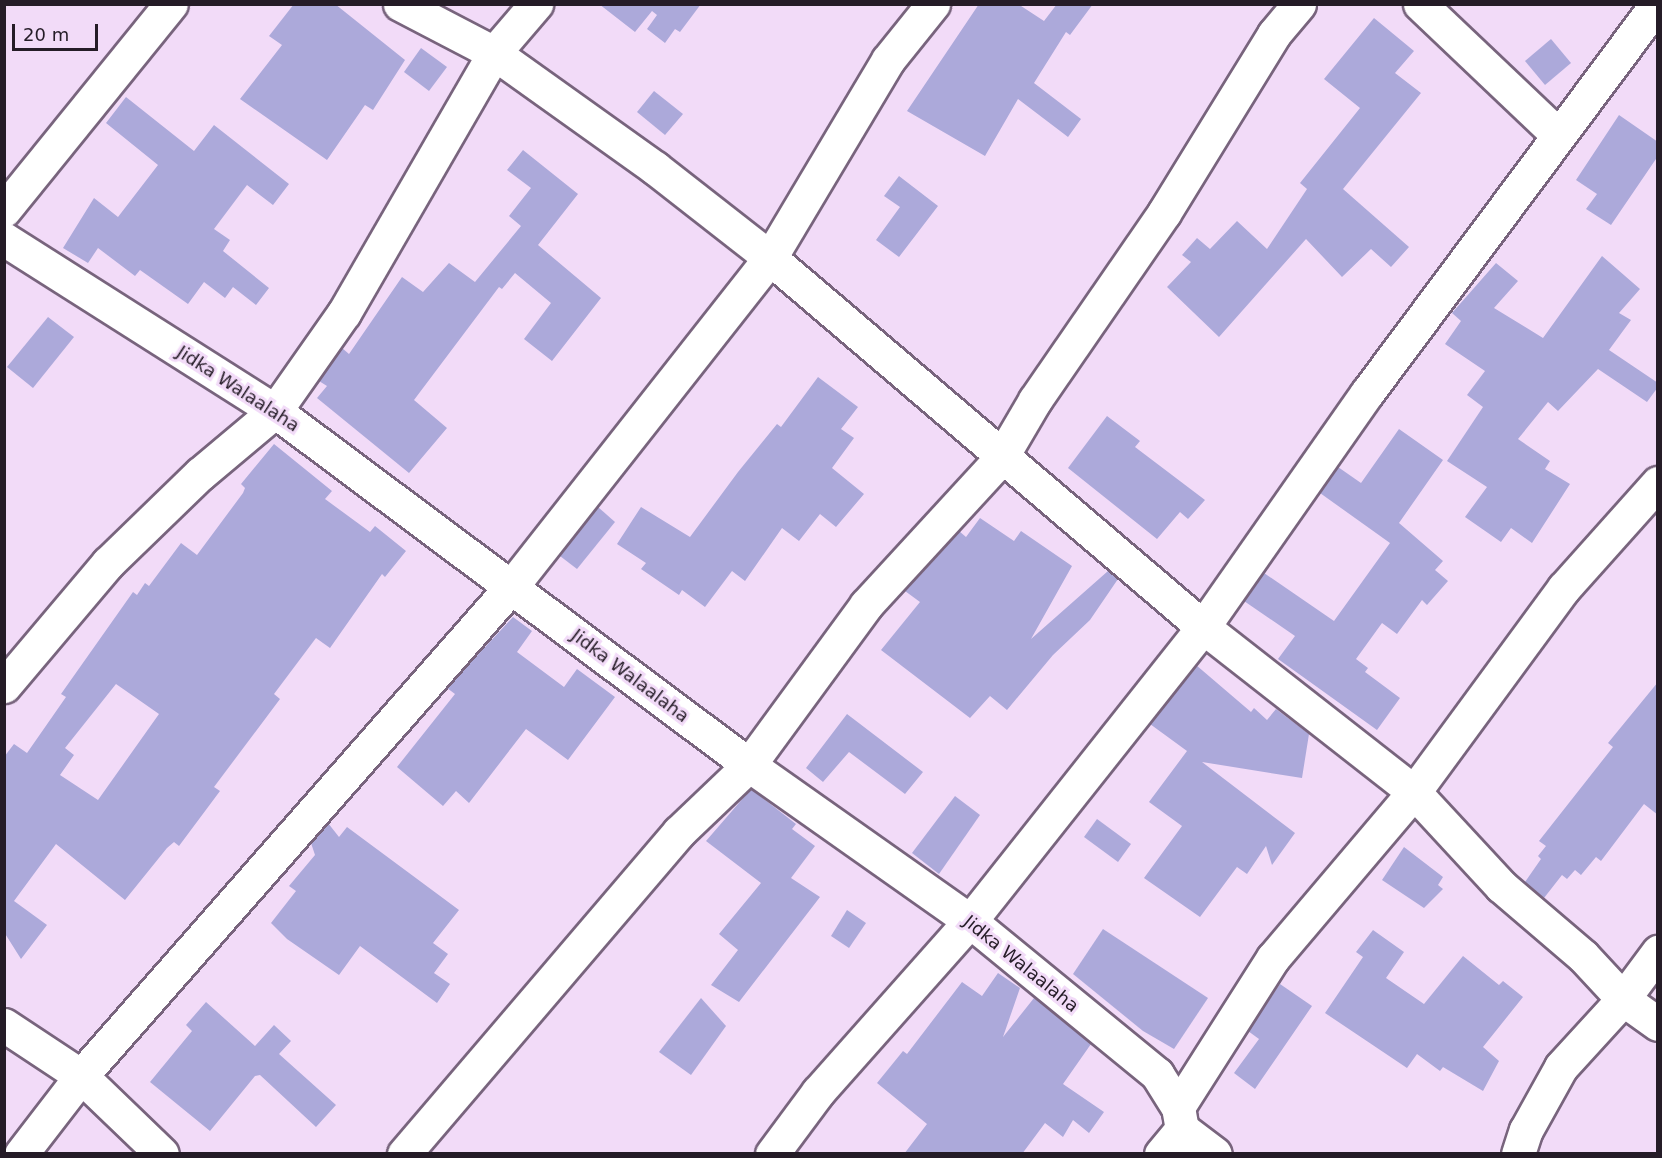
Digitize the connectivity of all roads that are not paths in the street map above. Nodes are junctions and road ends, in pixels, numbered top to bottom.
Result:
1 (171, 4) edge
2 (399, 4) edge
3 (536, 4) edge
4 (933, 4) edge
5 (1299, 4) edge
6 (1420, 4) edge
7 (1657, 4) edge
8 (494, 52) junction
9 (1557, 134) junction
10 (4, 210) edge
11 (4, 239) edge
12 (770, 258) junction
13 (275, 411) junction
14 (1001, 458) junction
15 (1658, 483) edge
16 (511, 587) junction
17 (1203, 627) junction
18 (4, 686) edge
19 (749, 765) junction
20 (1414, 792) junction
21 (970, 921) junction
22 (1658, 952) edge
23 (1623, 999) junction
24 (1658, 1024) edge
25 (4, 1025) edge
26 (81, 1076) junction
27 (1180, 1118) junction
28 (21, 1154) edge
29 (162, 1154) edge
30 (404, 1154) edge
31 (772, 1154) edge
32 (1161, 1154) edge
33 (1215, 1154) edge
34 (1518, 1154) edge

1 - 10 street
2 - 8 street
3 - 8 street
4 - 12 street
5 - 14 street
6 - 9 street
7 - 9 street
8 - 12 street
8 - 13 street
9 - 17 street
11 - 13 street, Jidka Walaalaha
12 - 14 street
12 - 16 street
13 - 16 street, Jidka Walaalaha
13 - 18 street
14 - 17 street
14 - 19 street
15 - 20 street
16 - 19 street, Jidka Walaalaha
16 - 26 street
17 - 20 street
17 - 21 street
19 - 21 street, Jidka Walaalaha
19 - 30 street
20 - 23 street
20 - 27 street
21 - 27 street, Jidka Walaalaha
21 - 31 street
22 - 23 street
23 - 24 street
23 - 34 street
25 - 26 street
26 - 28 street
26 - 29 street
27 - 32 street
27 - 33 street, Jidka Walaalaha

